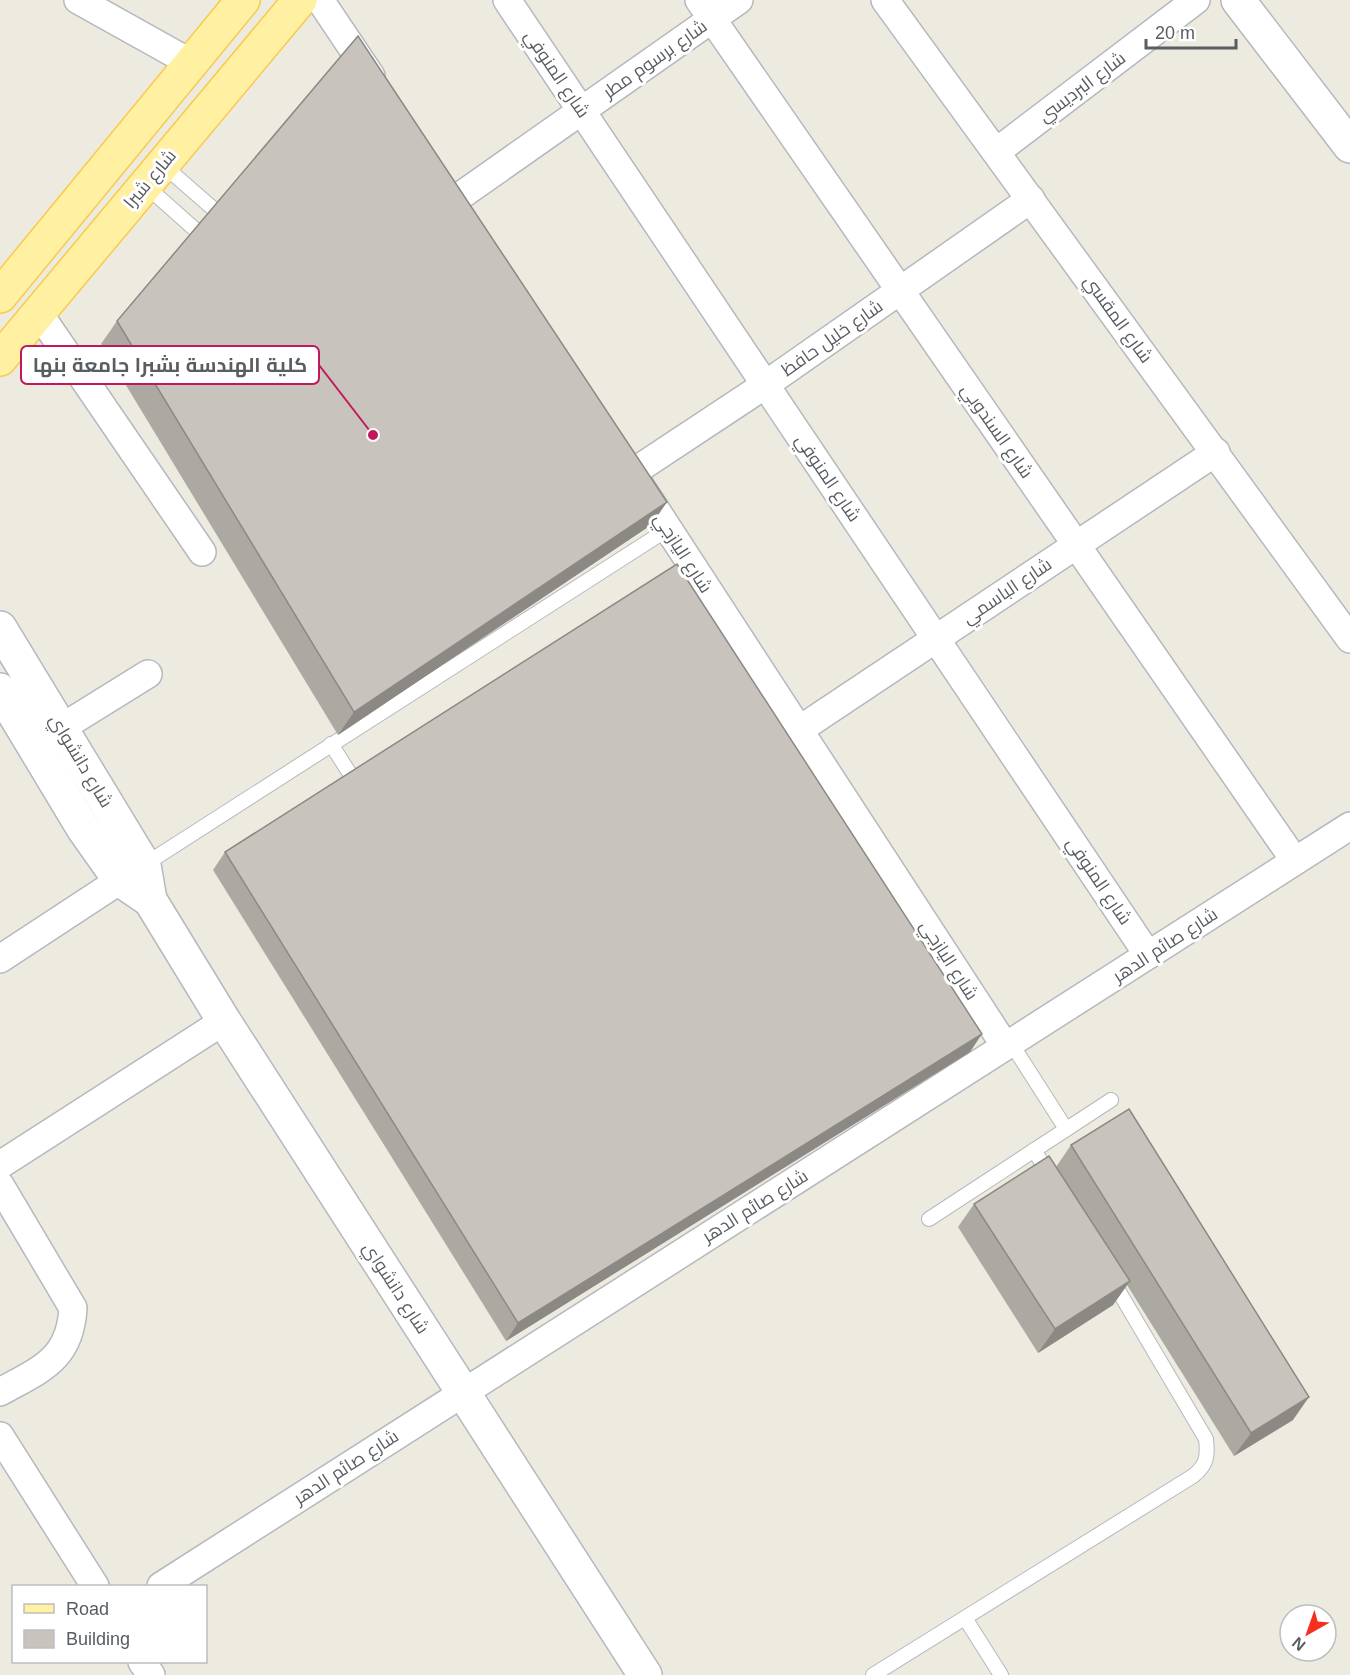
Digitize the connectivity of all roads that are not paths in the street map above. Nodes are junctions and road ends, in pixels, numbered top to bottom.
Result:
1 (78, 0) edge
2 (243, 0) edge
3 (300, 0) edge
4 (320, 0) edge
5 (507, 0) edge
6 (738, 0) edge
7 (885, 0) edge
8 (1196, 0) edge
9 (1249, 4) edge
10 (705, 10) edge
11 (192, 63) junction
12 (384, 96) edge
13 (582, 111) junction
14 (1350, 146) edge
15 (996, 152) junction
16 (154, 175) junction
17 (1031, 199) junction
18 (453, 201) edge
19 (237, 229) edge
20 (218, 250) edge
21 (900, 290) junction
22 (0, 296) edge
23 (38, 312) junction
24 (0, 359) edge
25 (765, 385) junction
26 (1216, 452) junction
27 (624, 468) joint
28 (668, 529) junction
29 (1076, 545) junction
30 (202, 552) dead end
31 (0, 628) edge
32 (936, 639) junction
33 (1350, 639) edge
34 (148, 674) dead end
35 (0, 690) edge
36 (61, 728) junction
37 (799, 730) junction
38 (331, 744) junction
39 (376, 789) edge
40 (1350, 826) edge
41 (1295, 861) junction
42 (131, 872) junction
43 (1148, 955) junction
44 (0, 959) edge
45 (224, 1021) junction
46 (1008, 1045) junction
47 (1111, 1100) dead end
48 (1066, 1129) junction
49 (1034, 1150) junction
50 (0, 1165) edge
51 (0, 1185) edge
52 (1059, 1191) edge
53 (929, 1219) dead end
54 (1102, 1264) edge
55 (0, 1392) edge
56 (462, 1392) junction
57 (0, 1436) edge
58 (93, 1585) edge
59 (164, 1585) edge
60 (965, 1618) junction
61 (645, 1675) edge
62 (873, 1675) edge
63 (1001, 1675) edge

1 - 11 street
2 - 11 main road
3 - 16 main road, شارع شبرا
4 - 12 street
5 - 13 street, شارع المنوفي
6 - 10 street, شارع برسوم مطر
7 - 15 street, شارع المقسي
8 - 15 street, شارع البرديسي
9 - 14 street
10 - 13 street, شارع برسوم مطر
10 - 21 street, شارع السندوبي
11 - 22 main road
13 - 18 street, شارع برسوم مطر
13 - 25 street, شارع المنوفي
15 - 17 street, شارع المقسي
16 - 19 lane
16 - 20 lane
16 - 23 main road, شارع شبرا
17 - 21 street, شارع خليل حافظ
17 - 26 street, شارع المقسي
21 - 25 street, شارع خليل حافظ
21 - 29 street, شارع السندوبي
23 - 24 main road, شارع شبرا
23 - 30 street
25 - 27 street, شارع خليل حافظ
25 - 32 street, شارع المنوفي
26 - 29 street, شارع الباسمي
26 - 33 street, شارع المقسي
27 - 28 street, شارع اليازجي
28 - 37 street, شارع اليازجي
28 - 38 lane
29 - 32 street, شارع الباسمي
29 - 41 street, شارع السندوبي
31 - 36 street, شارع دانشواي
32 - 37 street, شارع الباسمي
32 - 43 street, شارع المنوفي
34 - 36 street
35 - 42 street, شارع دانشواي
36 - 42 street, شارع دانشواي
37 - 46 street, شارع اليازجي
38 - 39 lane
38 - 42 lane
40 - 41 street, شارع صائم الدهر
41 - 43 street, شارع صائم الدهر
42 - 44 street
42 - 45 street, شارع دانشواي
43 - 46 street, شارع صائم الدهر
45 - 50 street
45 - 56 street, شارع دانشواي
46 - 48 lane
46 - 56 street, شارع صائم الدهر
47 - 48 lane
48 - 49 lane
49 - 52 lane
49 - 53 lane
51 - 55 street
54 - 60 lane
56 - 59 street, شارع صائم الدهر
56 - 61 street, شارع دانشواي
57 - 58 street
60 - 62 lane
60 - 63 lane

